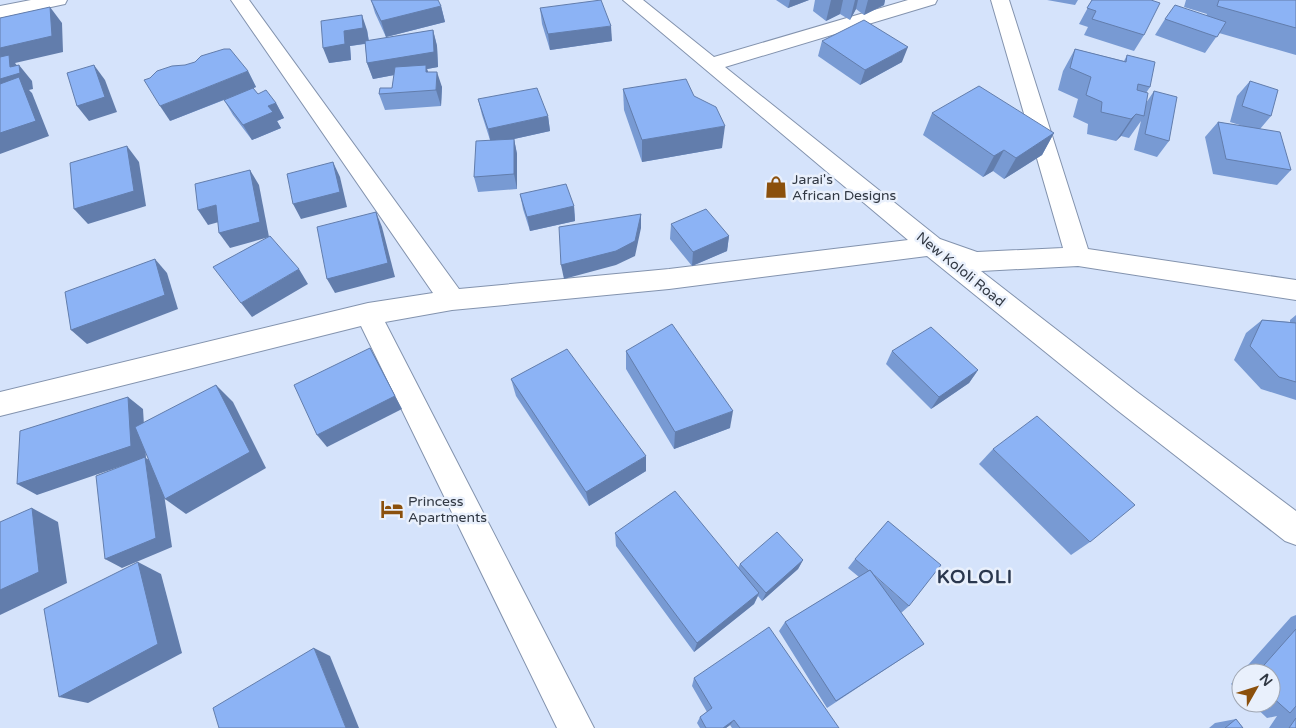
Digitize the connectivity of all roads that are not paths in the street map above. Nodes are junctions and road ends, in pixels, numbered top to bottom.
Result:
1 (58, 0) edge
2 (240, 0) edge
3 (632, 0) edge
4 (928, 0) edge
5 (1000, 0) edge
6 (0, 12) edge
7 (710, 64) junction
8 (933, 246) junction
9 (1078, 257) junction
10 (1296, 290) edge
11 (452, 300) junction
12 (368, 314) junction
13 (0, 404) edge
14 (1296, 530) edge
15 (576, 728) edge

1 - 6 street
2 - 11 street
3 - 7 street, New Kololi Road
4 - 7 street
5 - 9 street
7 - 8 street, New Kololi Road
8 - 9 street
8 - 11 street
8 - 14 street, New Kololi Road
9 - 10 street
11 - 12 street
12 - 13 street
12 - 15 street

